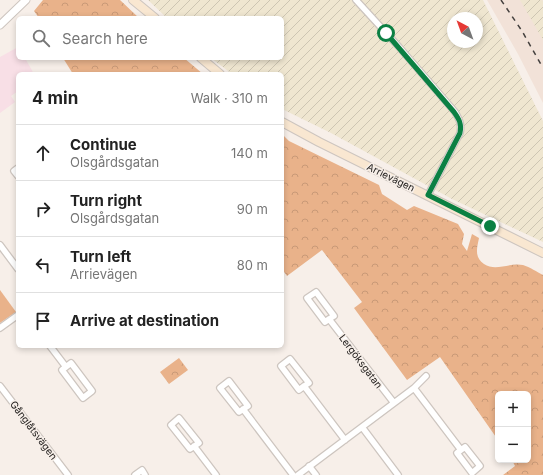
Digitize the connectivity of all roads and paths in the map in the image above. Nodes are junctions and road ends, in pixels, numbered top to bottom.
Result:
1 (26, 0) edge
2 (133, 0) edge
3 (142, 0) edge
4 (356, 0) edge
5 (153, 16) edge
6 (157, 16) edge
7 (0, 25) edge
8 (203, 60) edge
9 (218, 72) edge
10 (284, 123) edge
11 (428, 195) junction
12 (0, 245) edge
13 (543, 253) edge
14 (16, 266) edge
15 (16, 316) edge
16 (329, 320) junction
17 (0, 328) edge
18 (52, 348) edge
19 (66, 367) junction
20 (426, 376) dead end
21 (0, 386) edge
22 (304, 386) junction
23 (414, 388) junction
24 (394, 404) junction
25 (243, 409) junction
26 (362, 427) junction
27 (345, 440) junction
28 (194, 446) junction
29 (461, 450) junction
30 (310, 466) junction
31 (68, 475) edge
32 (135, 475) edge
33 (145, 475) edge
34 (216, 475) edge
35 (294, 475) edge
36 (298, 475) edge
37 (316, 475) edge
38 (398, 475) edge

1 - 7 street
2 - 5 main road
3 - 6 main road
4 - 11 street
8 - 9 main road
10 - 11 main road, Arrievägen
11 - 13 main road, Arrievägen
12 - 14 street
15 - 17 street
16 - 16 street, Lergöksgatan
16 - 24 street, Lergöksgatan
18 - 19 street
19 - 19 street
20 - 23 street
21 - 31 street, Gånglåtsvägen
22 - 22 street
22 - 27 street
23 - 24 street
23 - 29 street
24 - 26 street
25 - 25 street
25 - 35 street
26 - 27 street
26 - 38 street
27 - 30 street
28 - 28 street
28 - 34 street
29 - 29 street
30 - 36 street
30 - 37 street
32 - 33 street

